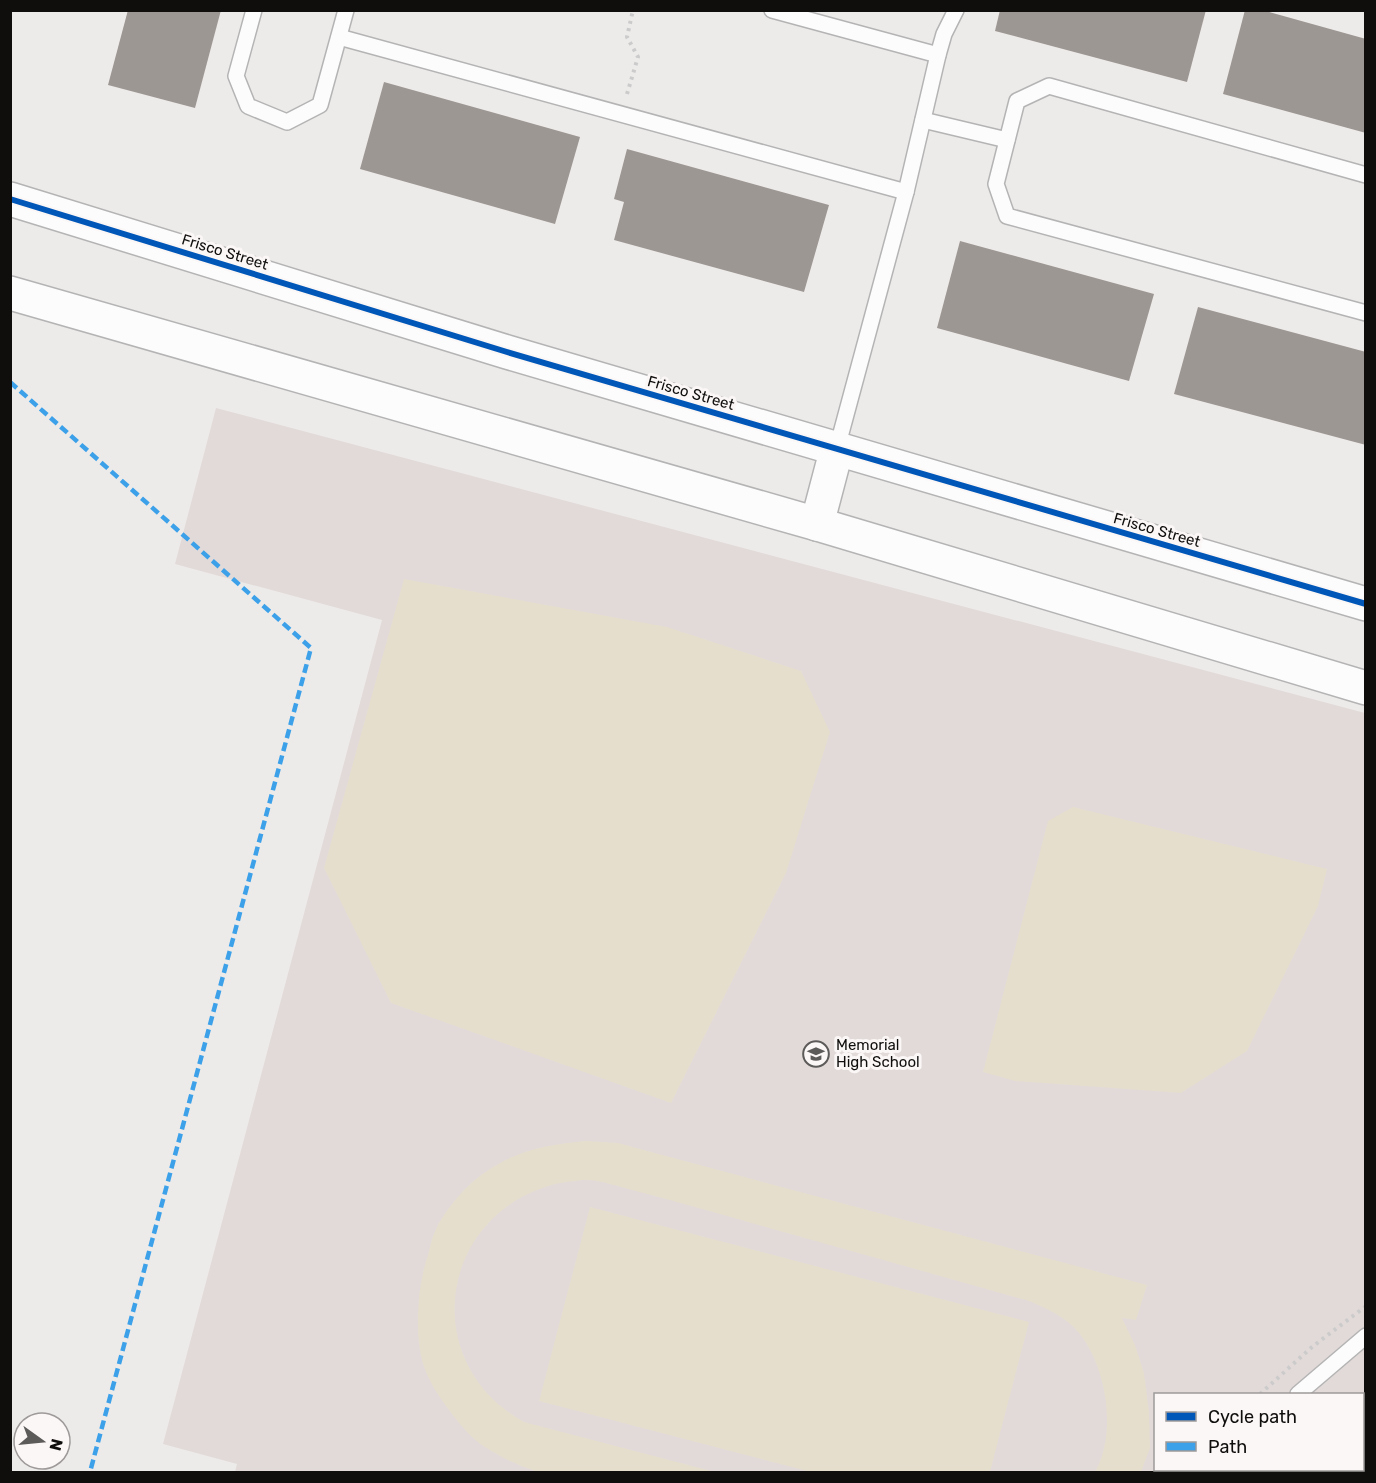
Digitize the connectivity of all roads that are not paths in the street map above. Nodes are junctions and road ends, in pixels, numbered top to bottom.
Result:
1 (254, 10) edge
2 (346, 10) edge
3 (772, 10) edge
4 (943, 10) edge
5 (956, 10) edge
6 (944, 34) junction
7 (339, 38) junction
8 (938, 55) junction
9 (923, 120) junction
10 (1007, 140) junction
11 (1365, 175) edge
12 (906, 192) junction
13 (10, 199) edge
14 (10, 293) edge
15 (1365, 313) edge
16 (837, 448) junction
17 (817, 524) junction
18 (1365, 604) edge
19 (1365, 688) edge
20 (1365, 1336) edge
21 (1300, 1393) edge

1 - 7 lane
2 - 7 lane
3 - 8 lane
4 - 6 lane
5 - 6 lane
6 - 8 lane
7 - 12 lane
8 - 9 lane
9 - 10 lane
9 - 12 lane
10 - 11 lane
10 - 15 lane
12 - 16 lane
13 - 16 street, Frisco Street
14 - 17 street
16 - 17 street
16 - 18 street, Frisco Street
17 - 19 street
20 - 21 lane

